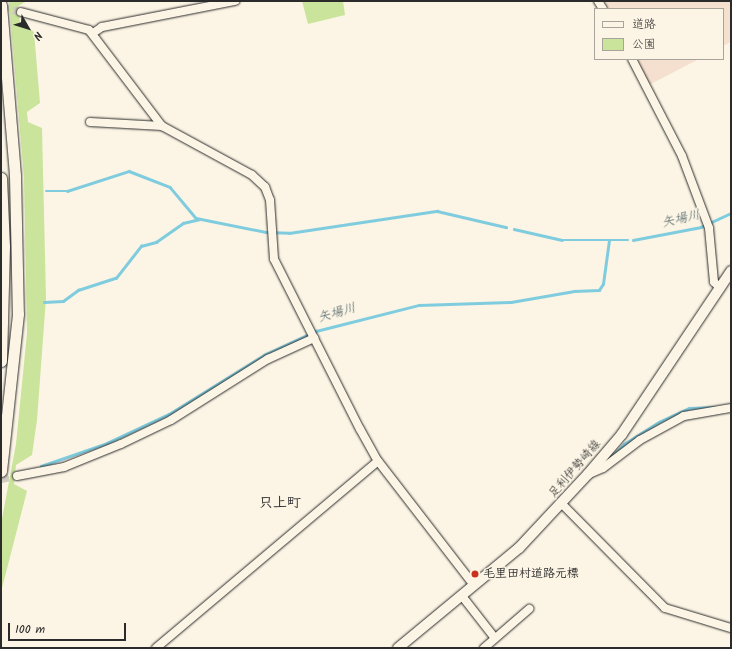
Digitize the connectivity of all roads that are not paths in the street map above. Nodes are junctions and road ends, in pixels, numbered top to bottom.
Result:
1 (235, 1) edge
2 (1, 5) edge
3 (20, 12) tunnel mouth
4 (93, 33) junction
5 (633, 60) edge
6 (90, 122) dead end
7 (162, 126) junction
8 (1, 178) edge
9 (731, 271) edge
10 (720, 288) junction
11 (314, 338) junction
12 (1, 361) edge
13 (731, 408) edge
14 (378, 461) junction
15 (1, 471) edge
16 (588, 474) junction
17 (17, 476) tunnel mouth
18 (562, 504) junction
19 (474, 585) junction
20 (462, 596) junction
21 (528, 609) dead end
22 (731, 628) edge
23 (494, 637) junction
24 (156, 648) edge
25 (398, 648) edge
26 (484, 648) edge

1 - 4 street
2 - 15 highway
3 - 4 street
4 - 7 street
5 - 10 street
6 - 7 street
7 - 11 street
8 - 12 highway
9 - 10 main road, 足利伊勢崎線
10 - 16 main road, 足利伊勢崎線
11 - 14 street
11 - 17 street
13 - 16 street
14 - 19 street
14 - 24 street
16 - 18 main road, 足利伊勢崎線
18 - 19 main road, 足利伊勢崎線
18 - 22 street
19 - 20 main road, 足利伊勢崎線
20 - 23 street
20 - 25 main road, 足利伊勢崎線
21 - 23 street
23 - 26 street

